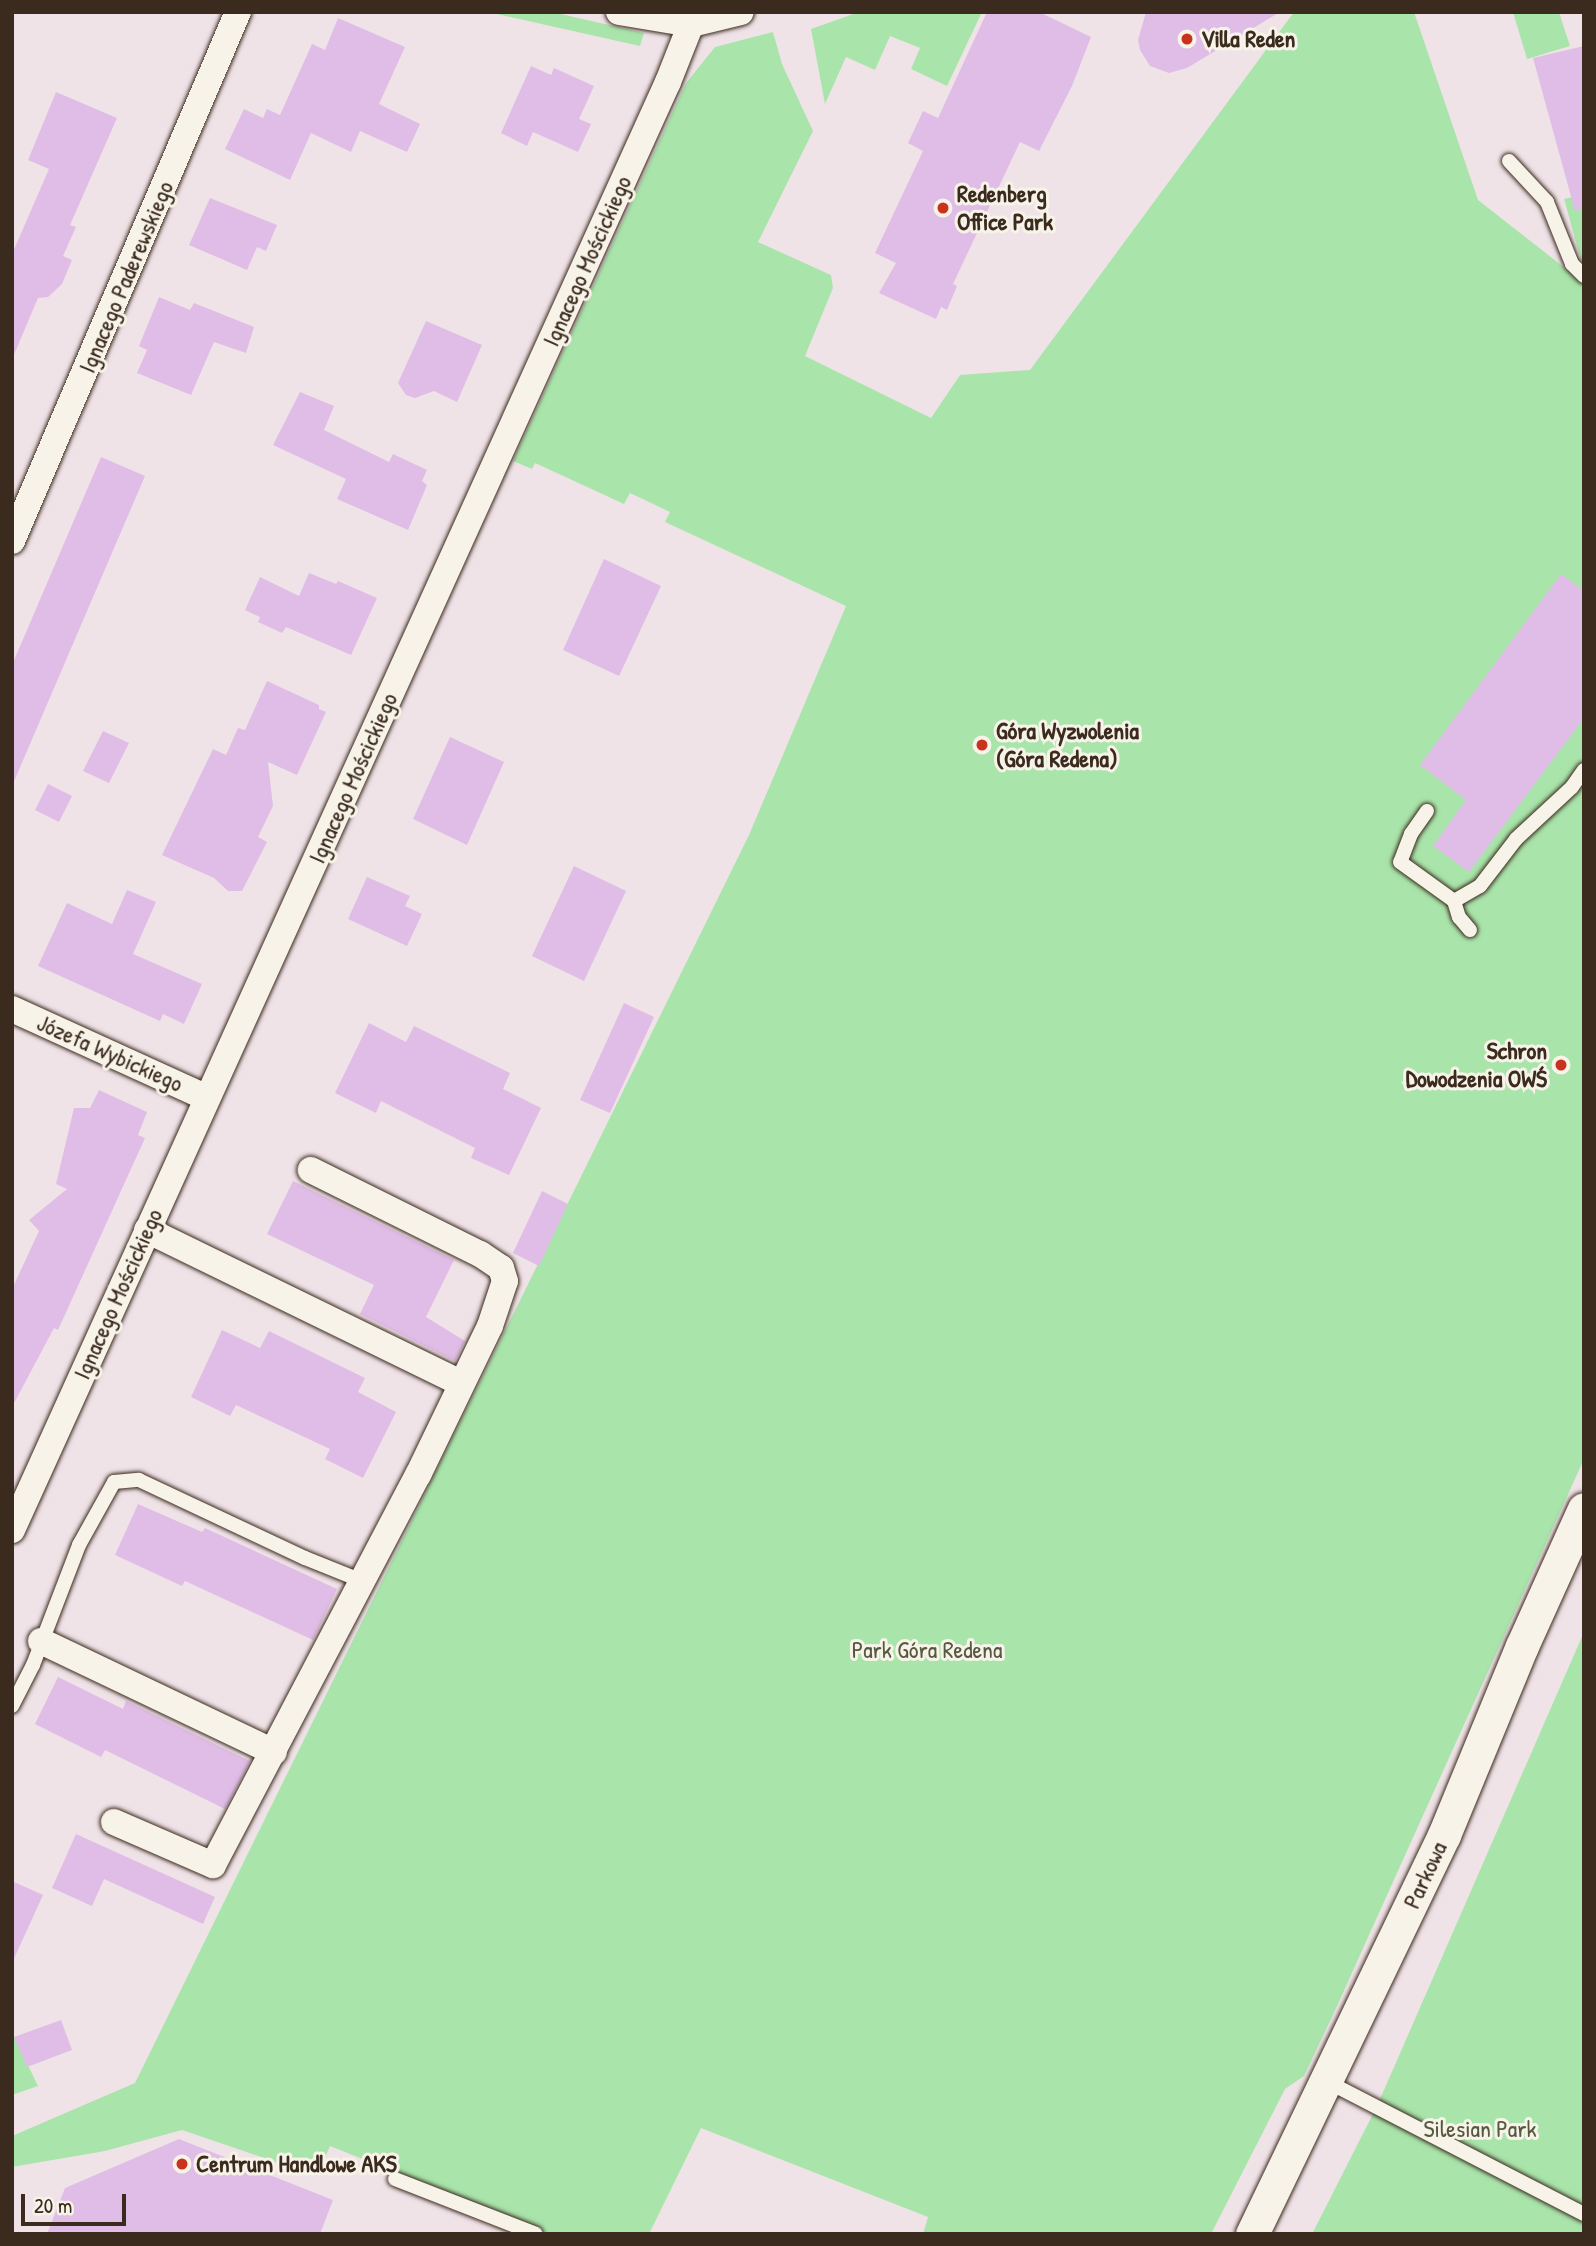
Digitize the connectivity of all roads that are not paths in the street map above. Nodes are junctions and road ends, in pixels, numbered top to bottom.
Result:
1 (238, 12) edge
2 (619, 12) edge
3 (741, 12) edge
4 (691, 24) junction
5 (1509, 161) dead end
6 (1584, 276) edge
7 (12, 541) edge
8 (1584, 770) edge
9 (1427, 811) dead end
10 (1454, 901) junction
11 (1471, 930) dead end
12 (12, 1009) edge
13 (207, 1098) junction
14 (311, 1170) dead end
15 (147, 1230) junction
16 (461, 1383) junction
17 (1584, 1509) edge
18 (12, 1530) edge
19 (362, 1581) junction
20 (41, 1641) junction
21 (12, 1706) edge
22 (274, 1752) junction
23 (114, 1822) dead end
24 (1328, 2082) junction
25 (395, 2179) dead end
26 (1584, 2214) edge
27 (536, 2234) edge
28 (1252, 2234) edge

1 - 7 street, Ignacego Paderewskiego
2 - 4 street
3 - 4 street
4 - 13 street, Ignacego Mościckiego
5 - 6 lane
8 - 10 lane
9 - 10 lane
10 - 11 lane
12 - 13 street, Józefa Wybickiego
13 - 15 street, Ignacego Mościckiego
14 - 16 street
15 - 16 street
15 - 18 street, Ignacego Mościckiego
16 - 19 street
17 - 24 street, Parkowa
19 - 20 lane
19 - 22 street
20 - 21 lane
20 - 22 street
22 - 23 street
24 - 26 lane
24 - 28 street, Parkowa
25 - 27 lane

